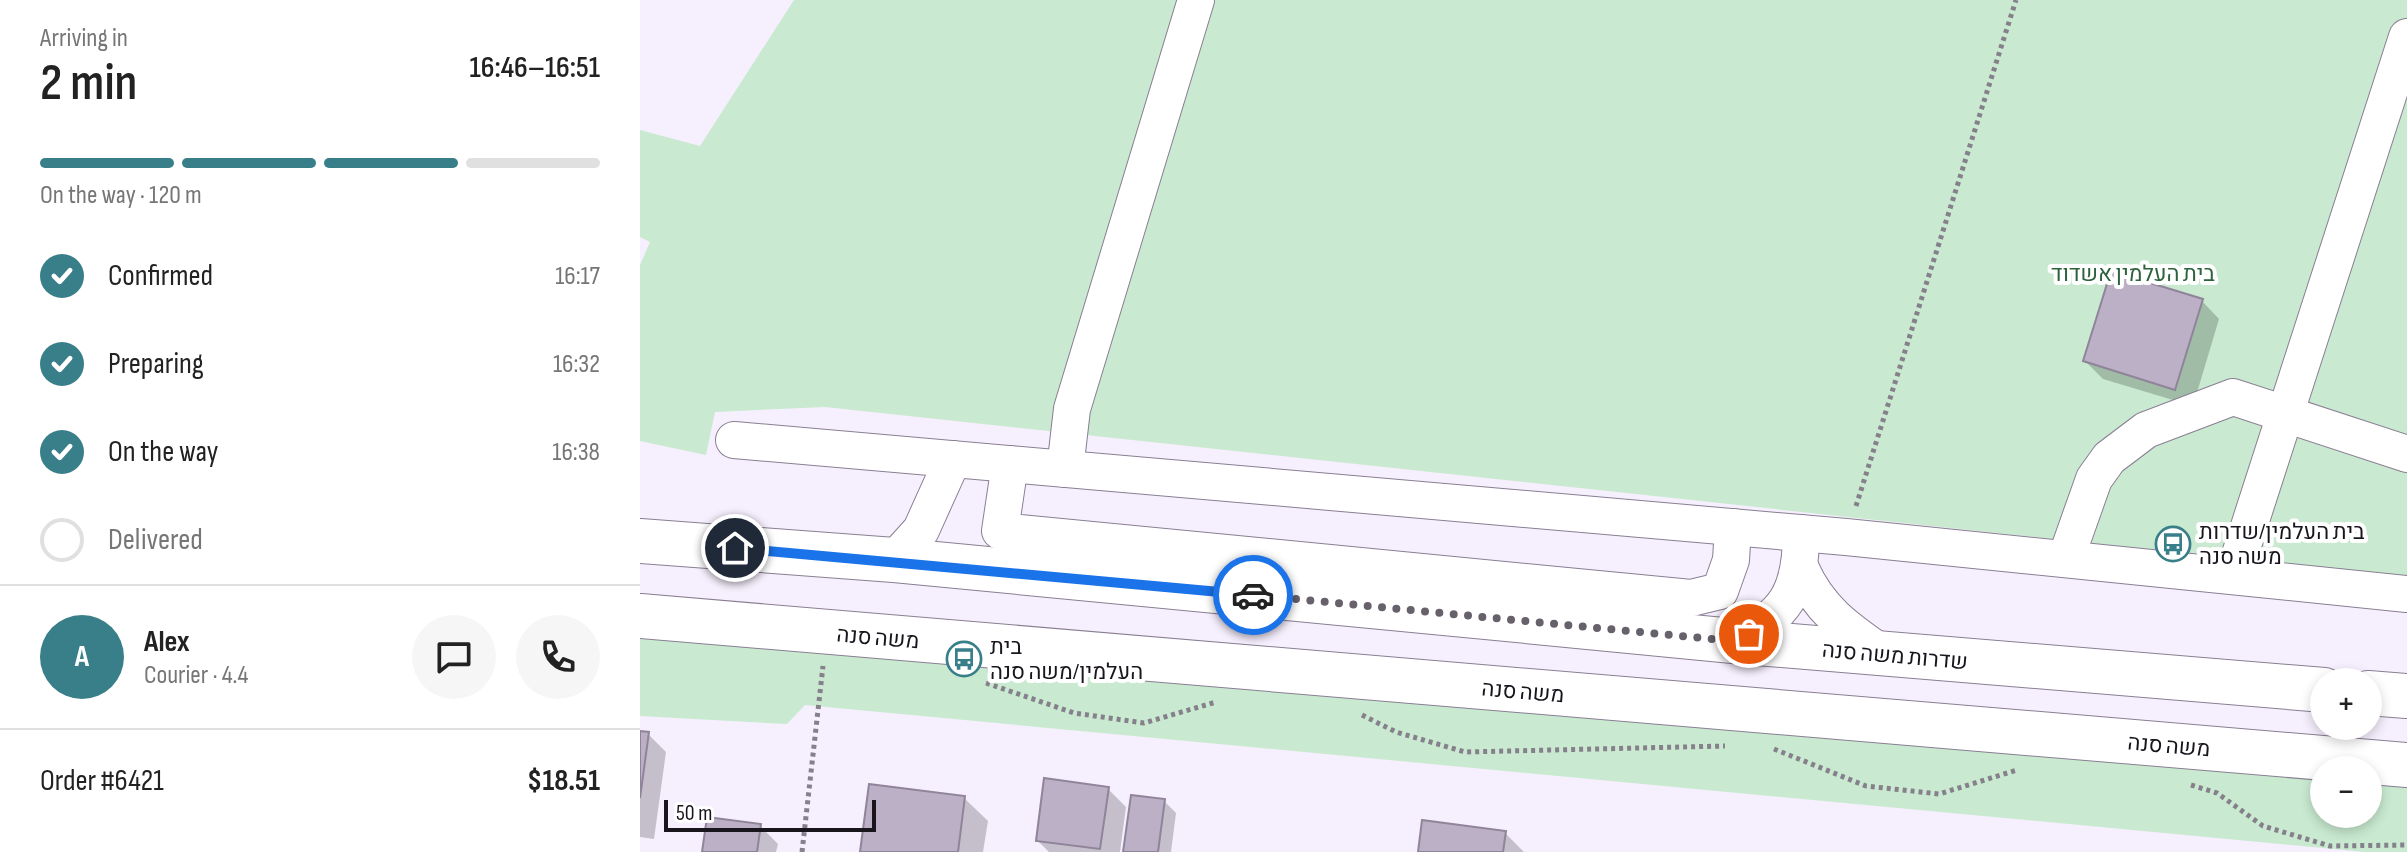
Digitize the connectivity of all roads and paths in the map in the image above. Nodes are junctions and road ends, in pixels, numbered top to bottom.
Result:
1 (1196, 0) edge
2 (2016, 0) edge
3 (2406, 43) edge
4 (2286, 414) junction
5 (734, 440) dead end
6 (2407, 454) edge
7 (953, 459) junction
8 (1010, 464) junction
9 (1065, 469) junction
10 (1733, 527) junction
11 (1801, 533) junction
12 (1846, 537) junction
13 (640, 541) edge
14 (2066, 558) junction
15 (894, 560) junction
16 (1801, 569) junction
17 (2234, 573) junction
18 (2407, 594) edge
19 (640, 616) edge
20 (1733, 641) junction
21 (1883, 654) junction
22 (824, 658) junction
23 (973, 678) dead end
24 (2310, 689) edge
25 (2382, 694) edge
26 (2407, 696) edge
27 (1225, 700) dead end
28 (1358, 713) dead end
29 (1734, 746) dead end
30 (1765, 746) dead end
31 (2407, 765) edge
32 (2027, 766) dead end
33 (2189, 784) dead end
34 (2407, 845) edge
35 (802, 852) edge

1 - 9 lane
2 - 12 path
3 - 4 lane
4 - 6 lane
4 - 14 lane
4 - 17 lane
5 - 7 lane
7 - 8 lane
7 - 15 lane
8 - 9 lane
8 - 10 lane
9 - 10 lane
10 - 11 lane
11 - 12 lane
11 - 16 lane
12 - 14 lane
13 - 15 main road
14 - 17 lane
15 - 20 main road, שדרות משה סנה
16 - 20 lane
16 - 21 lane
17 - 18 lane
19 - 22 main road, משה סנה
20 - 21 main road, שדרות משה סנה
21 - 24 main road, שדרות משה סנה
22 - 31 main road, משה סנה
22 - 35 path
23 - 27 path
25 - 26 main road
28 - 29 path
30 - 32 path
33 - 34 path

